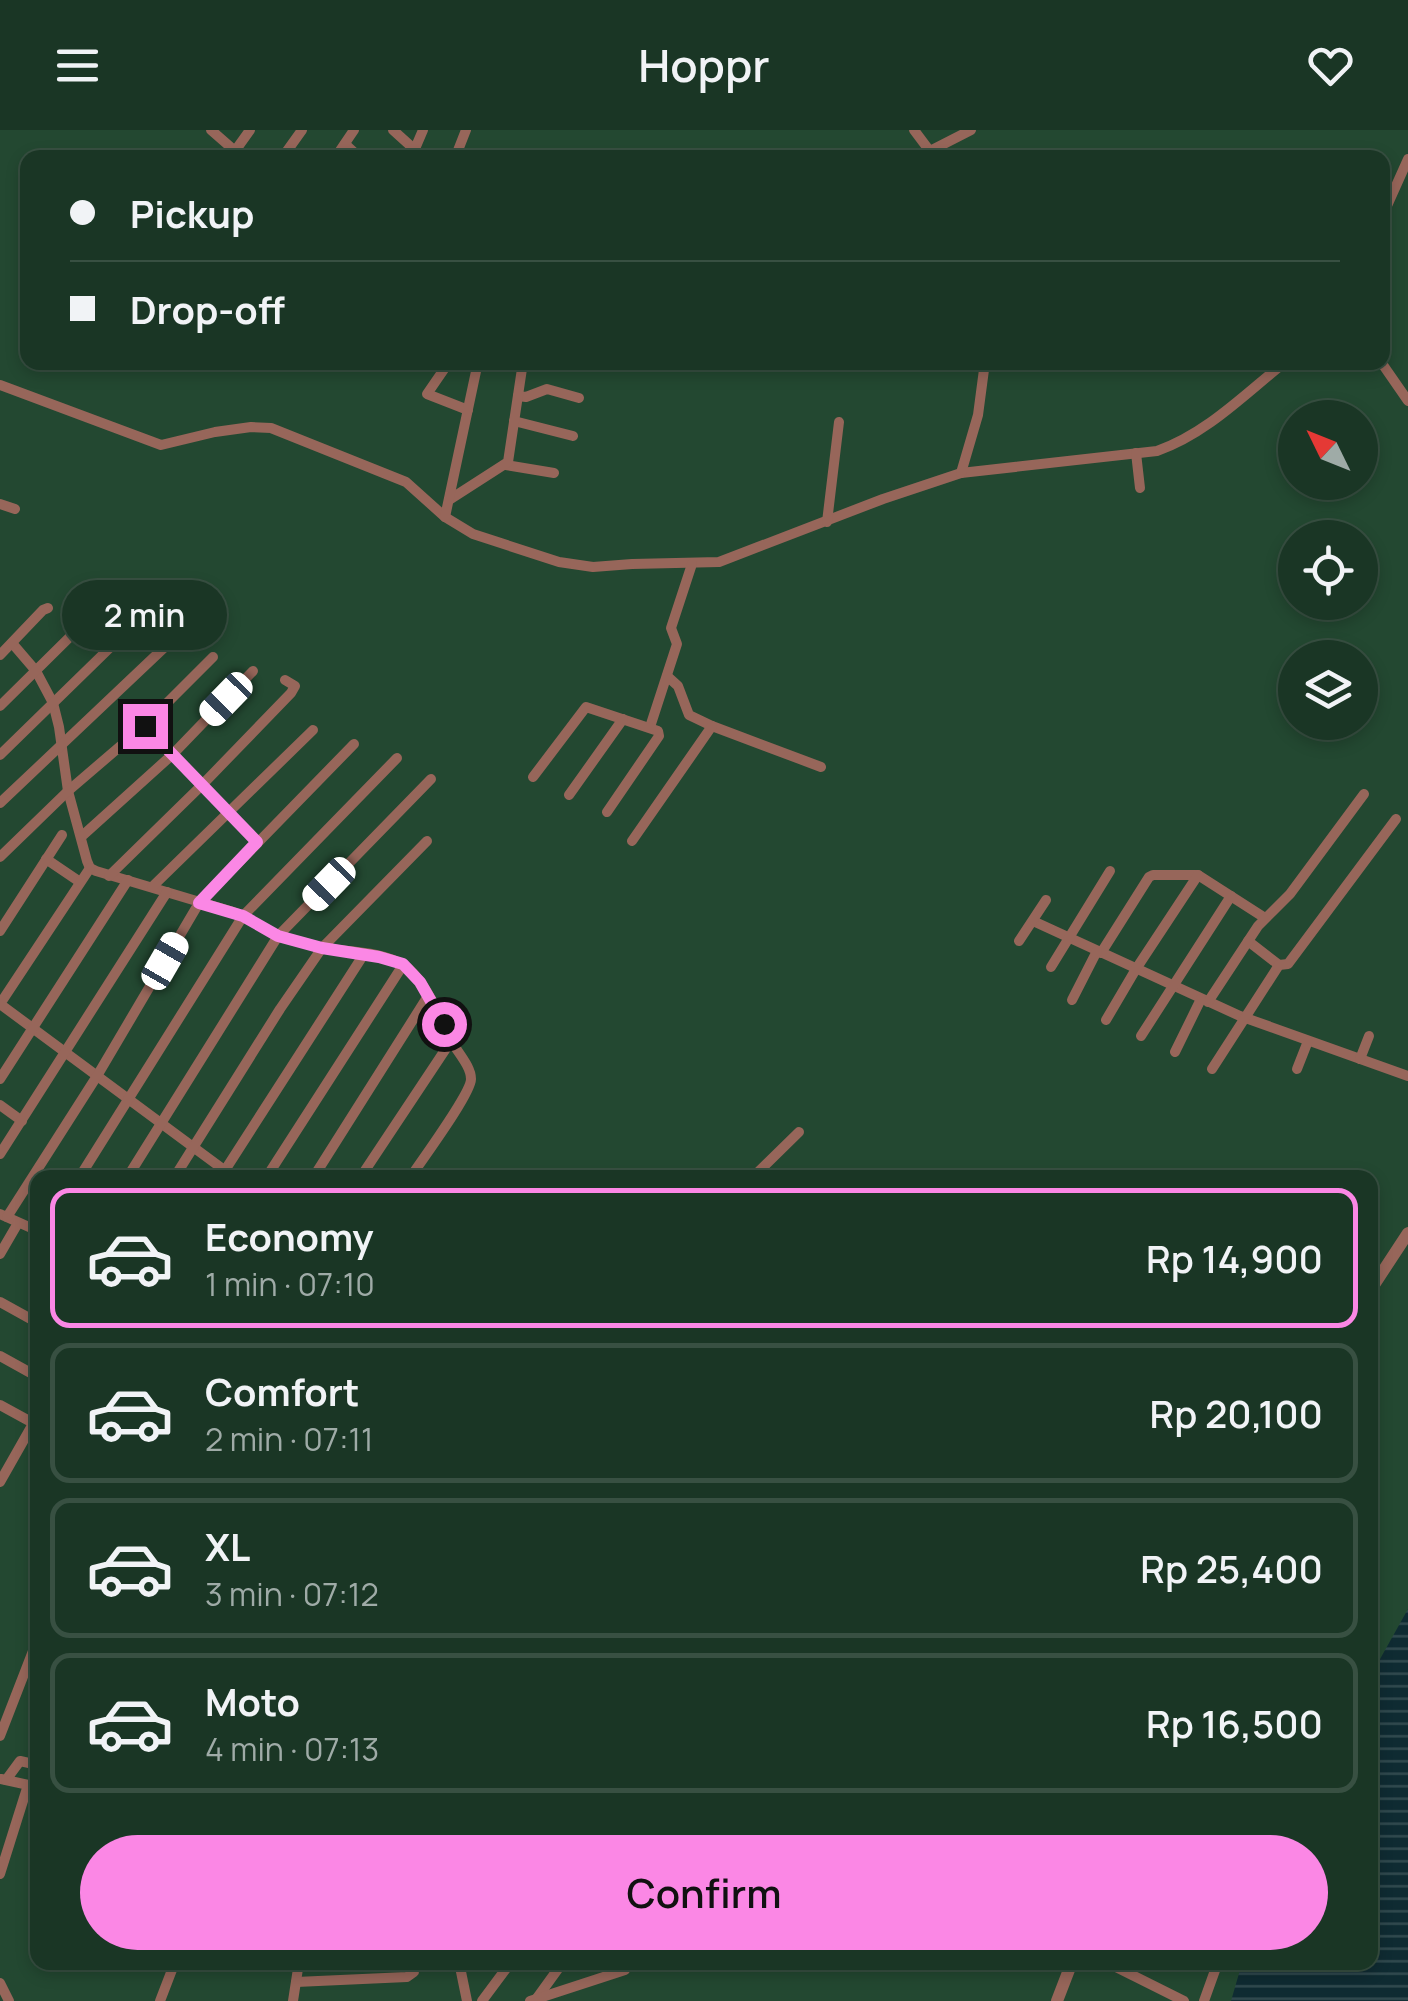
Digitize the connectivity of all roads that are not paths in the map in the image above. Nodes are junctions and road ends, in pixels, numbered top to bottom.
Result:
1 (211, 130) edge
2 (354, 130) edge
3 (393, 130) edge
4 (914, 130) edge
5 (971, 130) edge
6 (345, 144) junction
7 (234, 150) edge
8 (341, 150) edge
9 (351, 150) edge
10 (410, 150) edge
11 (930, 150) edge
12 (939, 150) edge
13 (1408, 159) edge
14 (1390, 199) edge
15 (443, 370) edge
16 (476, 370) edge
17 (522, 370) edge
18 (984, 370) edge
19 (1275, 370) edge
20 (1387, 370) edge
21 (0, 385) edge
22 (518, 396) junction
23 (579, 398) dead end
24 (1408, 401) edge
25 (468, 410) junction
26 (514, 421) junction
27 (839, 422) dead end
28 (573, 436) dead end
29 (1136, 453) junction
30 (506, 465) junction
31 (554, 474) dead end
32 (961, 474) junction
33 (1140, 488) dead end
34 (449, 500) junction
35 (0, 504) edge
36 (15, 509) dead end
37 (446, 517) junction
38 (827, 522) junction
39 (692, 564) junction
40 (48, 608) dead end
41 (88, 619) dead end
42 (127, 631) dead end
43 (12, 643) junction
44 (169, 643) dead end
45 (0, 656) edge
46 (213, 657) dead end
47 (36, 671) junction
48 (253, 672) dead end
49 (667, 676) junction
50 (285, 680) dead end
51 (53, 703) junction
52 (0, 706) edge
53 (624, 719) junction
54 (145, 726) junction
55 (712, 726) junction
56 (650, 728) junction
57 (313, 730) dead end
58 (354, 744) dead end
59 (62, 745) junction
60 (173, 754) junction
61 (0, 755) edge
62 (397, 758) dead end
63 (821, 767) dead end
64 (534, 776) dead end
65 (431, 779) dead end
66 (203, 784) junction
67 (68, 791) junction
68 (1364, 794) dead end
69 (569, 795) dead end
70 (0, 803) edge
71 (230, 812) junction
72 (606, 812) dead end
73 (1396, 820) dead end
74 (62, 836) dead end
75 (81, 838) junction
76 (426, 841) dead end
77 (632, 841) dead end
78 (257, 842) junction
79 (0, 857) edge
80 (46, 859) junction
81 (90, 868) junction
82 (1110, 871) dead end
83 (1198, 875) junction
84 (109, 876) junction
85 (128, 880) junction
86 (80, 882) junction
87 (152, 887) junction
88 (168, 892) junction
89 (1231, 896) junction
90 (1046, 900) dead end
91 (199, 903) junction
92 (243, 916) junction
93 (1264, 918) junction
94 (1033, 921) junction
95 (0, 931) edge
96 (278, 936) junction
97 (1070, 938) junction
98 (1019, 941) dead end
99 (1248, 941) junction
100 (322, 948) junction
101 (1099, 952) junction
102 (364, 954) junction
103 (403, 964) junction
104 (1278, 965) junction
105 (1051, 967) dead end
106 (1136, 969) junction
107 (1173, 986) junction
108 (428, 996) junction
109 (1072, 1000) dead end
110 (1205, 1000) junction
111 (1244, 1018) junction
112 (1106, 1020) dead end
113 (34, 1029) junction
114 (1142, 1036) dead end
115 (1370, 1036) dead end
116 (451, 1041) junction
117 (1308, 1041) junction
118 (65, 1052) junction
119 (1175, 1052) dead end
120 (0, 1056) edge
121 (1360, 1059) junction
122 (10, 1064) junction
123 (1297, 1068) dead end
124 (1212, 1069) dead end
125 (97, 1076) junction
126 (1408, 1076) edge
127 (0, 1079) edge
128 (129, 1100) junction
129 (1, 1109) edge
130 (22, 1121) junction
131 (160, 1123) junction
132 (800, 1132) dead end
133 (193, 1147) junction
134 (0, 1154) edge
135 (34, 1170) edge
136 (84, 1170) edge
137 (132, 1170) edge
138 (179, 1170) edge
139 (221, 1170) edge
140 (230, 1170) edge
141 (271, 1170) edge
142 (318, 1170) edge
143 (365, 1170) edge
144 (415, 1170) edge
145 (760, 1170) edge
146 (30, 1176) edge
147 (3, 1216) edge
148 (18, 1223) junction
149 (30, 1228) edge
150 (1408, 1232) edge
151 (0, 1252) edge
152 (1378, 1274) edge
153 (0, 1302) edge
154 (30, 1318) edge
155 (0, 1356) edge
156 (30, 1372) edge
157 (0, 1405) edge
158 (30, 1417) edge
159 (30, 1428) edge
160 (0, 1455) edge
161 (12, 1461) junction
162 (0, 1482) edge
163 (30, 1657) edge
164 (24, 1672) junction
165 (30, 1674) edge
166 (0, 1736) edge
167 (30, 1763) edge
168 (3, 1780) edge
169 (30, 1785) edge
170 (30, 1794) edge
171 (0, 1874) edge
172 (172, 1970) edge
173 (298, 1970) edge
174 (414, 1970) edge
175 (461, 1970) edge
176 (505, 1970) edge
177 (557, 1970) edge
178 (625, 1970) dead end
179 (1069, 1970) edge
180 (1122, 1970) edge
181 (1215, 1970) edge
182 (296, 1982) junction
183 (0, 1983) edge
184 (534, 2000) edge
185 (9, 2001) edge
186 (160, 2001) edge
187 (293, 2001) edge
188 (467, 2001) edge
189 (482, 2001) edge
190 (1057, 2001) edge
191 (1184, 2001) edge
192 (1204, 2001) edge

1 - 7 street
2 - 6 street
3 - 10 street
4 - 11 street
5 - 12 street
6 - 8 street
6 - 9 street
13 - 14 street
15 - 25 street
16 - 25 street
17 - 22 street
18 - 32 street
19 - 29 street
20 - 24 street
21 - 37 street
22 - 23 street
22 - 26 street
25 - 34 street
26 - 28 street
26 - 30 street
27 - 38 street
29 - 32 street
29 - 33 street
30 - 31 street
30 - 34 street
32 - 38 street
34 - 37 street
35 - 36 street
37 - 39 street
38 - 39 street
39 - 49 street
40 - 43 street
41 - 47 street
42 - 51 street
43 - 45 street
43 - 47 street
44 - 59 street
46 - 54 street
47 - 51 street
47 - 52 street
48 - 60 street
49 - 55 street
49 - 56 street
50 - 66 street
51 - 59 street
51 - 61 street
53 - 56 street
53 - 64 street
53 - 69 street
54 - 60 street
54 - 67 street
55 - 63 street
55 - 77 street
56 - 72 street
57 - 71 street
58 - 78 street
59 - 67 street
59 - 70 street
60 - 66 street
60 - 75 street
62 - 92 street
65 - 96 street
66 - 71 street
66 - 84 street
67 - 75 street
67 - 79 street
68 - 93 street
71 - 78 street
71 - 87 street
73 - 104 street
74 - 80 street
75 - 81 street
76 - 100 street
78 - 91 street
80 - 86 street
80 - 95 street
81 - 84 street
81 - 86 street
82 - 97 street
83 - 89 street
83 - 101 street
83 - 106 street
84 - 85 street
85 - 87 street
85 - 113 street
86 - 113 street
87 - 88 street
88 - 91 street
88 - 118 street
89 - 93 street
89 - 107 street
90 - 94 street
91 - 92 street
91 - 125 street
92 - 96 street
92 - 128 street
93 - 99 street
94 - 97 street
94 - 98 street
96 - 100 street
96 - 131 street
97 - 101 street
97 - 105 street
99 - 104 street
99 - 110 street
100 - 102 street
100 - 133 street
101 - 106 street
101 - 109 street
102 - 103 street
102 - 140 street
103 - 108 street
103 - 141 street
104 - 111 street
106 - 107 street
106 - 112 street
107 - 110 street
107 - 114 street
108 - 116 street
108 - 142 street
110 - 111 street
110 - 119 street
111 - 117 street
111 - 124 street
113 - 118 street
113 - 122 street
115 - 121 street
116 - 143 street
116 - 144 street
117 - 121 street
117 - 123 street
118 - 125 street
118 - 130 street
120 - 122 street
121 - 126 street
122 - 127 street
125 - 128 street
125 - 135 street
128 - 131 street
128 - 136 street
129 - 130 street
130 - 134 street
131 - 133 street
131 - 137 street
132 - 145 street
133 - 138 street
133 - 139 street
146 - 147 street
147 - 148 street
148 - 149 street
148 - 151 street
150 - 152 street
153 - 154 street
155 - 156 street
157 - 158 street
159 - 161 street
160 - 161 street
161 - 162 street
163 - 164 street
164 - 165 street
164 - 166 street
167 - 168 street
168 - 169 street
170 - 171 street
172 - 186 street
173 - 182 street
174 - 182 street
175 - 188 street
176 - 189 street
177 - 184 street
178 - 184 street
179 - 190 street
180 - 191 street
181 - 192 street
182 - 187 street
183 - 185 street

